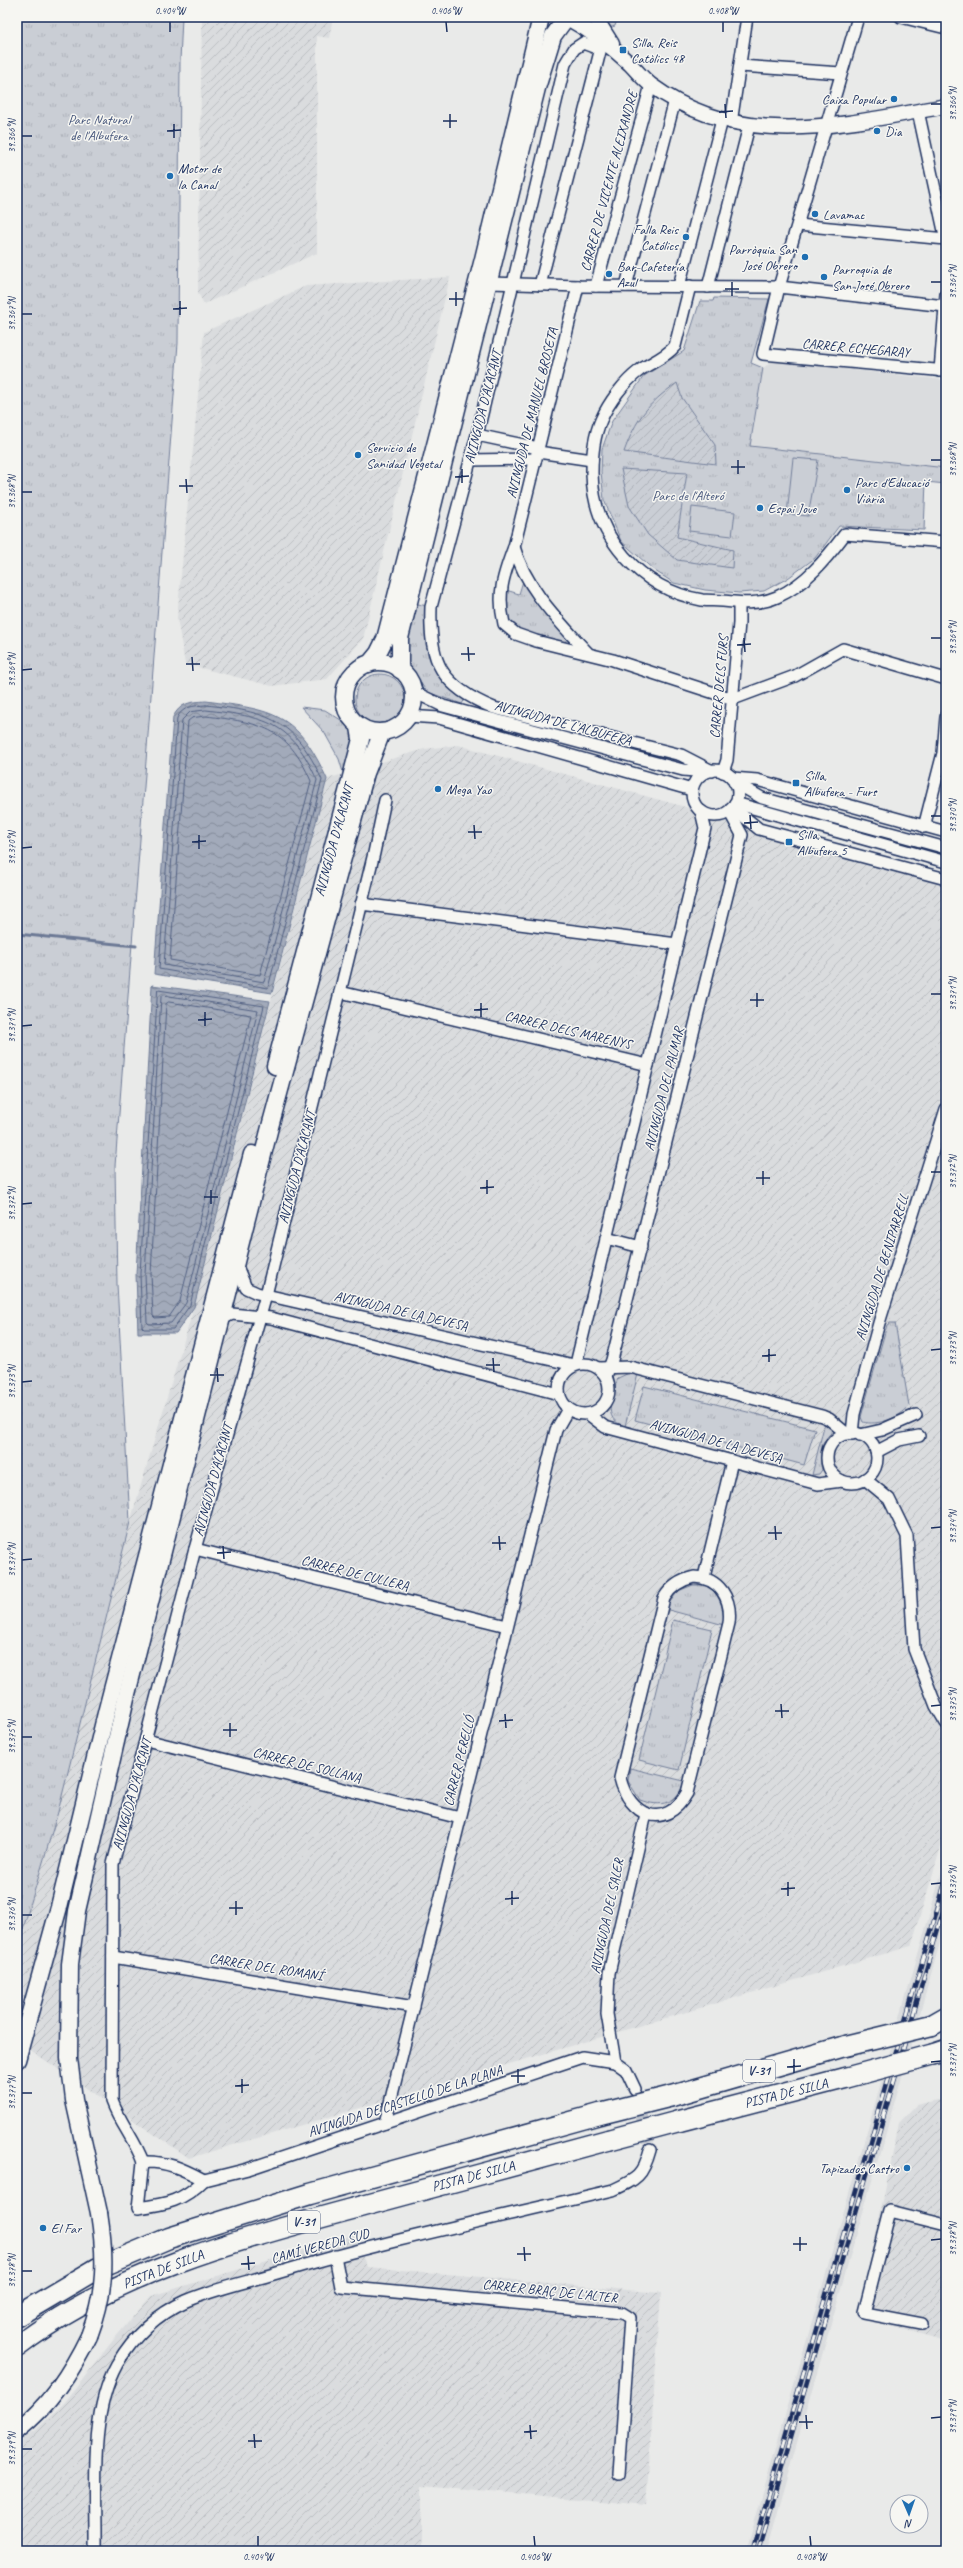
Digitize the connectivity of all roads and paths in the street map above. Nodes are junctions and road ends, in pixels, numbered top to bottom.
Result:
1 (542, 17) edge
2 (595, 17) edge
3 (747, 17) edge
4 (858, 17) edge
5 (901, 17) edge
6 (569, 19) edge
7 (946, 28) edge
8 (601, 46) junction
9 (617, 53) junction
10 (740, 66) junction
11 (841, 73) junction
12 (651, 85) junction
13 (675, 100) junction
14 (946, 106) edge
15 (918, 111) junction
16 (727, 122) junction
17 (749, 126) junction
18 (826, 126) junction
19 (798, 225) junction
20 (946, 239) edge
21 (490, 283) junction
22 (512, 285) junction
23 (540, 285) junction
24 (578, 286) junction
25 (596, 286) junction
26 (626, 286) junction
27 (685, 286) junction
28 (708, 287) junction
29 (779, 287) junction
30 (946, 294) edge
31 (945, 306) edge
32 (943, 371) edge
33 (477, 435) junction
34 (537, 453) junction
35 (470, 460) junction
36 (592, 460) junction
37 (946, 542) edge
38 (514, 547) junction
39 (739, 604) junction
40 (587, 652) junction
41 (369, 664) junction
42 (400, 670) junction
43 (946, 679) edge
44 (414, 692) junction
45 (733, 699) junction
46 (408, 716) junction
47 (946, 717) edge
48 (359, 727) junction
49 (382, 732) junction
50 (709, 771) junction
51 (730, 777) junction
52 (692, 790) junction
53 (385, 800) dead end
54 (732, 807) junction
55 (701, 811) junction
56 (924, 827) junction
57 (946, 832) edge
58 (946, 848) edge
59 (946, 862) edge
60 (946, 879) edge
61 (361, 904) junction
62 (677, 944) junction
63 (340, 992) junction
64 (648, 1065) junction
65 (946, 1109) edge
66 (606, 1238) junction
67 (640, 1247) junction
68 (236, 1264) junction
69 (266, 1295) junction
70 (258, 1316) junction
71 (222, 1319) junction
72 (575, 1365) junction
73 (605, 1370) junction
74 (559, 1394) junction
75 (568, 1409) junction
76 (588, 1414) junction
77 (916, 1415) dead end
78 (853, 1434) junction
79 (919, 1436) dead end
80 (876, 1452) junction
81 (732, 1461) junction
82 (865, 1479) junction
83 (842, 1481) junction
84 (195, 1549) junction
85 (704, 1577) junction
86 (507, 1626) junction
87 (946, 1724) edge
88 (146, 1740) junction
89 (646, 1814) junction
90 (460, 1818) junction
91 (113, 1957) junction
92 (414, 2007) junction
93 (941, 2021) edge
94 (942, 2052) edge
95 (17, 2060) edge
96 (615, 2062) junction
97 (635, 2089) tunnel mouth
98 (385, 2123) junction
99 (650, 2150) tunnel mouth
100 (143, 2162) junction
101 (204, 2180) junction
102 (946, 2225) edge
103 (335, 2256) junction
104 (17, 2316) edge
105 (922, 2324) dead end
106 (17, 2347) edge
107 (17, 2431) edge
108 (619, 2475) dead end
109 (96, 2551) edge

1 - 6 main road
1 - 41 main road
2 - 9 street
3 - 10 street
4 - 11 street
5 - 7 street
6 - 8 street
6 - 21 main road, AVINGUDA D'ALACANT
8 - 9 street
8 - 22 street, AVINGUDA D'ALACANT
8 - 23 street
9 - 12 street
10 - 11 street
10 - 16 street
11 - 18 street
12 - 13 street
12 - 25 street, CARRER DE VICENTE ALEIXANDRE
13 - 16 street
13 - 26 street
14 - 15 street
15 - 18 street
15 - 20 street
16 - 17 street
16 - 27 street
17 - 18 street
17 - 28 street
18 - 19 street
19 - 20 street
19 - 29 street
21 - 22 street
21 - 42 main road, AVINGUDA D'ALACANT
22 - 23 street
22 - 33 street, AVINGUDA D'ALACANT
23 - 24 street
24 - 25 street
24 - 34 street, AVINGUDA DE MANUEL BROSETA
25 - 26 street
26 - 27 street
27 - 28 street
27 - 36 street
28 - 29 street
29 - 31 street
29 - 32 street, CARRER ECHEGARAY
30 - 31 street
31 - 32 street
33 - 34 street
33 - 35 street, AVINGUDA D'ALACANT
34 - 35 street
34 - 36 street
34 - 38 street, AVINGUDA DE MANUEL BROSETA
35 - 50 street, AVINGUDA D'ALACANT
36 - 39 street
37 - 39 street
38 - 40 street
38 - 40 street, AVINGUDA DE MANUEL BROSETA
39 - 45 street, CARRER DELS FURS
40 - 45 street, AVINGUDA DE MANUEL BROSETA
41 - 42 main road
41 - 48 main road
42 - 44 main road
43 - 45 street
44 - 46 main road
44 - 50 street, AVINGUDA DE L'ALBUFERA
45 - 51 street, CARRER DELS FURS
46 - 49 main road
46 - 52 street, AVINGUDA DE L'ALBUFERA
47 - 56 street
48 - 49 main road
48 - 95 main road, AVINGUDA D'ALACANT
49 - 68 main road, AVINGUDA D'ALACANT
50 - 51 street
50 - 52 street
51 - 54 street
51 - 56 street
51 - 58 street
52 - 55 street
53 - 61 street, AVINGUDA D'ALACANT
54 - 55 street
54 - 59 street
54 - 60 street
54 - 67 street, AVINGUDA DEL PALMAR
55 - 62 street, AVINGUDA DEL PALMAR
56 - 57 street
61 - 62 street
61 - 63 street, AVINGUDA D'ALACANT
62 - 64 street, AVINGUDA DEL PALMAR
63 - 64 street, CARRER DELS MARENYS
63 - 69 street, AVINGUDA D'ALACANT
64 - 66 street, AVINGUDA DEL PALMAR
65 - 78 street, AVINGUDA DE BENIPARRELL
66 - 67 street
66 - 72 street, AVINGUDA DEL PALMAR
67 - 73 street, AVINGUDA DEL PALMAR
68 - 69 street, AVINGUDA DE LA DEVESA
68 - 71 main road, AVINGUDA D'ALACANT
69 - 70 street, AVINGUDA D'ALACANT
69 - 72 street, AVINGUDA DE LA DEVESA
70 - 71 street
70 - 74 street
70 - 84 street, AVINGUDA D'ALACANT
71 - 107 main road, AVINGUDA D'ALACANT, bridge
72 - 73 street
72 - 74 street
73 - 76 street
73 - 78 street
74 - 75 street
75 - 76 street
75 - 86 street, CARRER PERELLÓ
76 - 81 street, AVINGUDA DE LA DEVESA
77 - 78 street
78 - 80 street
78 - 83 street
79 - 80 street
80 - 82 street
81 - 83 street, AVINGUDA DE LA DEVESA
81 - 85 street
82 - 83 street
82 - 87 street
84 - 86 street, CARRER DE CULLERA
84 - 88 street, AVINGUDA D'ALACANT
85 - 89 street
85 - 89 street
86 - 90 street, CARRER PERELLÓ
88 - 90 street, CARRER DE SOLLANA
88 - 91 street, AVINGUDA D'ALACANT
89 - 96 street, AVINGUDA DEL SALER
90 - 92 street, CARRER PERELLÓ
91 - 92 street, CARRER DEL ROMANÍ
91 - 100 street, AVINGUDA D'ALACANT
92 - 98 street, CARRER PERELLÓ
93 - 104 highway, PISTA DE SILLA / V-31, bridge
94 - 106 highway, PISTA DE SILLA / V-31, bridge
96 - 97 street
96 - 98 street, AVINGUDA DE CASTELLÓ DE LA PLANA
98 - 101 street, AVINGUDA DE CASTELLÓ DE LA PLANA
99 - 103 street, CAMÍ VEREDA SUD
100 - 101 street
100 - 101 street
102 - 105 street
103 - 108 street, CARRER BRAÇ DE L'ALTER
103 - 109 street, CAMÍ VEREDA SUD

